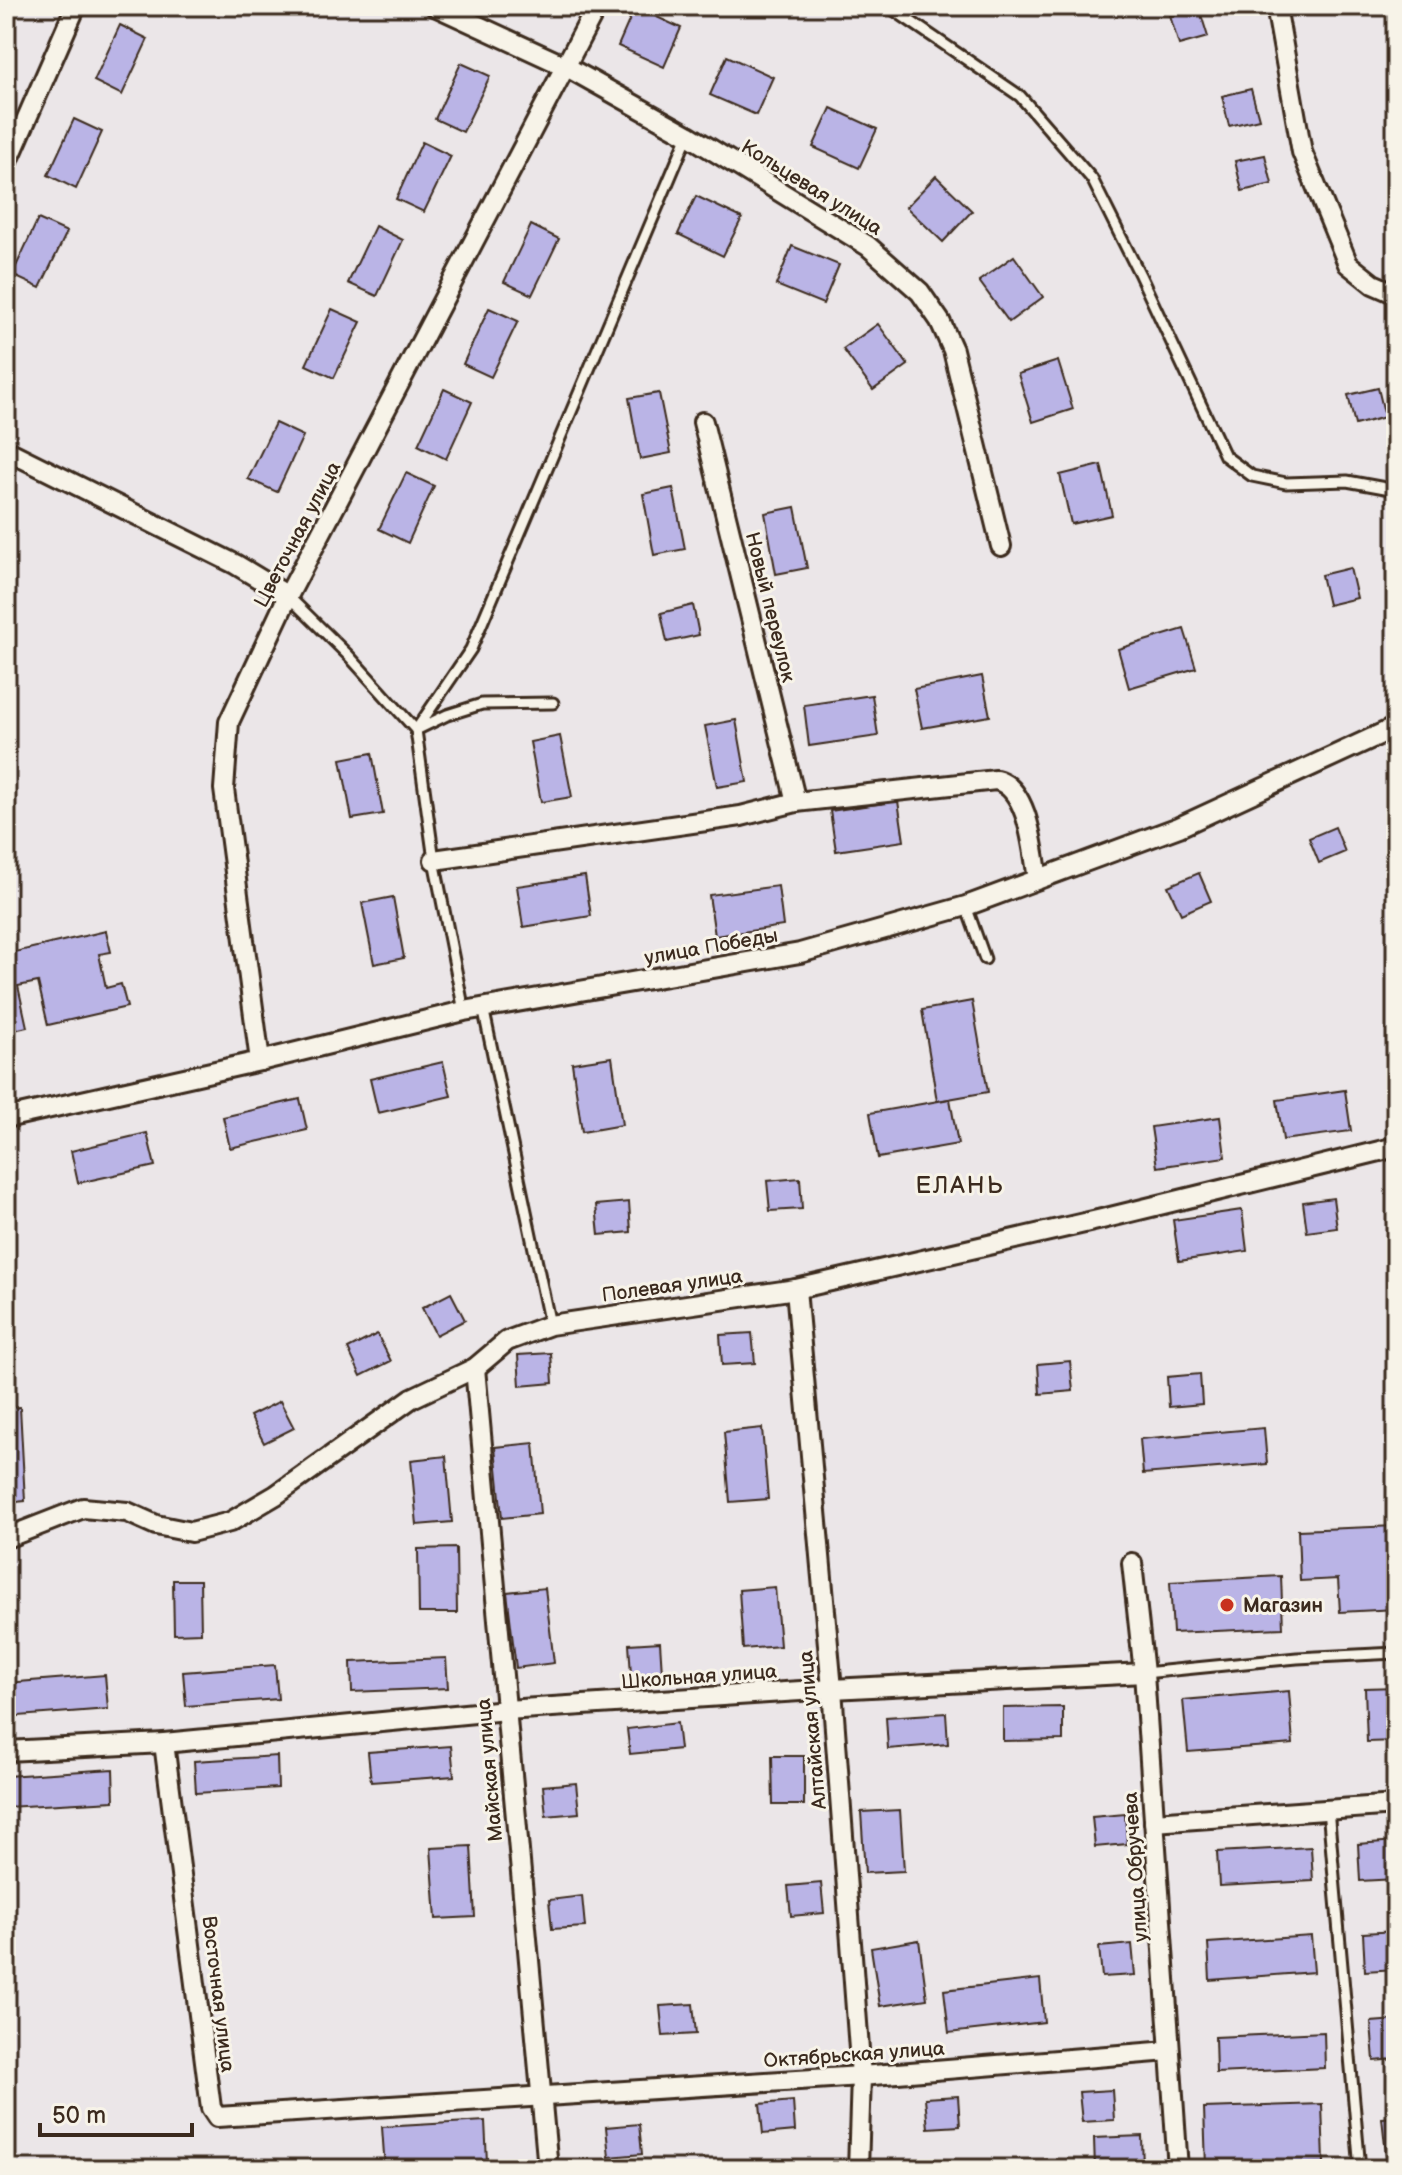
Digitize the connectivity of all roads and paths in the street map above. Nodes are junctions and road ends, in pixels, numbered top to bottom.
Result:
1 (76, 6) edge
2 (435, 6) edge
3 (597, 6) edge
4 (888, 6) edge
5 (1276, 6) edge
6 (565, 66) junction
7 (688, 135) junction
8 (6, 166) edge
9 (1396, 294) edge
10 (703, 422) dead end
11 (6, 450) edge
12 (1396, 490) edge
13 (1001, 546) dead end
14 (288, 596) junction
15 (553, 703) dead end
16 (1396, 727) edge
17 (416, 730) junction
18 (796, 802) junction
19 (434, 860) junction
20 (1038, 879) junction
21 (966, 906) junction
22 (985, 959) dead end
23 (483, 1007) junction
24 (464, 1011) junction
25 (260, 1061) junction
26 (6, 1118) edge
27 (1396, 1147) edge
28 (796, 1289) junction
29 (550, 1325) junction
30 (475, 1368) junction
31 (6, 1538) edge
32 (1132, 1563) dead end
33 (1396, 1653) edge
34 (1144, 1673) junction
35 (832, 1689) junction
36 (506, 1710) junction
37 (164, 1743) junction
38 (6, 1751) edge
39 (1396, 1805) edge
40 (1328, 1809) junction
41 (1154, 1822) junction
42 (1169, 2051) junction
43 (861, 2076) junction
44 (542, 2097) junction
45 (548, 2169) edge
46 (858, 2169) edge
47 (1178, 2169) edge
48 (1360, 2169) edge

1 - 8 street
2 - 6 street, Кольцевая улица
3 - 6 street, Цветочная улица
4 - 12 lane
5 - 9 street
6 - 7 street, Кольцевая улица
6 - 14 street, Цветочная улица
7 - 13 street, Кольцевая улица
7 - 17 lane
10 - 18 street, Новый переулок
11 - 14 street
14 - 17 lane
14 - 25 street, Цветочная улица
15 - 17 lane
16 - 20 street, улица Победы
17 - 19 lane
18 - 19 street
18 - 20 street
19 - 24 lane
20 - 21 street, улица Победы
21 - 22 lane
21 - 23 street, улица Победы
23 - 24 street, улица Победы
23 - 29 lane
24 - 25 street, улица Победы
25 - 26 street, улица Победы
27 - 28 street, Полевая улица
28 - 29 street, Полевая улица
28 - 35 street, Алтайская улица
29 - 30 street, Полевая улица
30 - 31 street, Полевая улица
30 - 36 street, Майская улица
32 - 34 street, улица Обручева
33 - 34 lane, Школьная улица
34 - 35 street, Школьная улица
34 - 41 street, улица Обручева
35 - 36 street, Школьная улица
35 - 43 street, Алтайская улица
36 - 37 street, Школьная улица
36 - 44 street, Майская улица
37 - 38 street, Школьная улица
37 - 44 street, Восточная улица
39 - 40 street
40 - 41 street
40 - 48 lane
41 - 42 street, улица Обручева
42 - 43 street, Октябрьская улица
42 - 47 street, улица Обручева
43 - 44 street, Октябрьская улица
43 - 46 street, Алтайская улица
44 - 45 street, Майская улица

